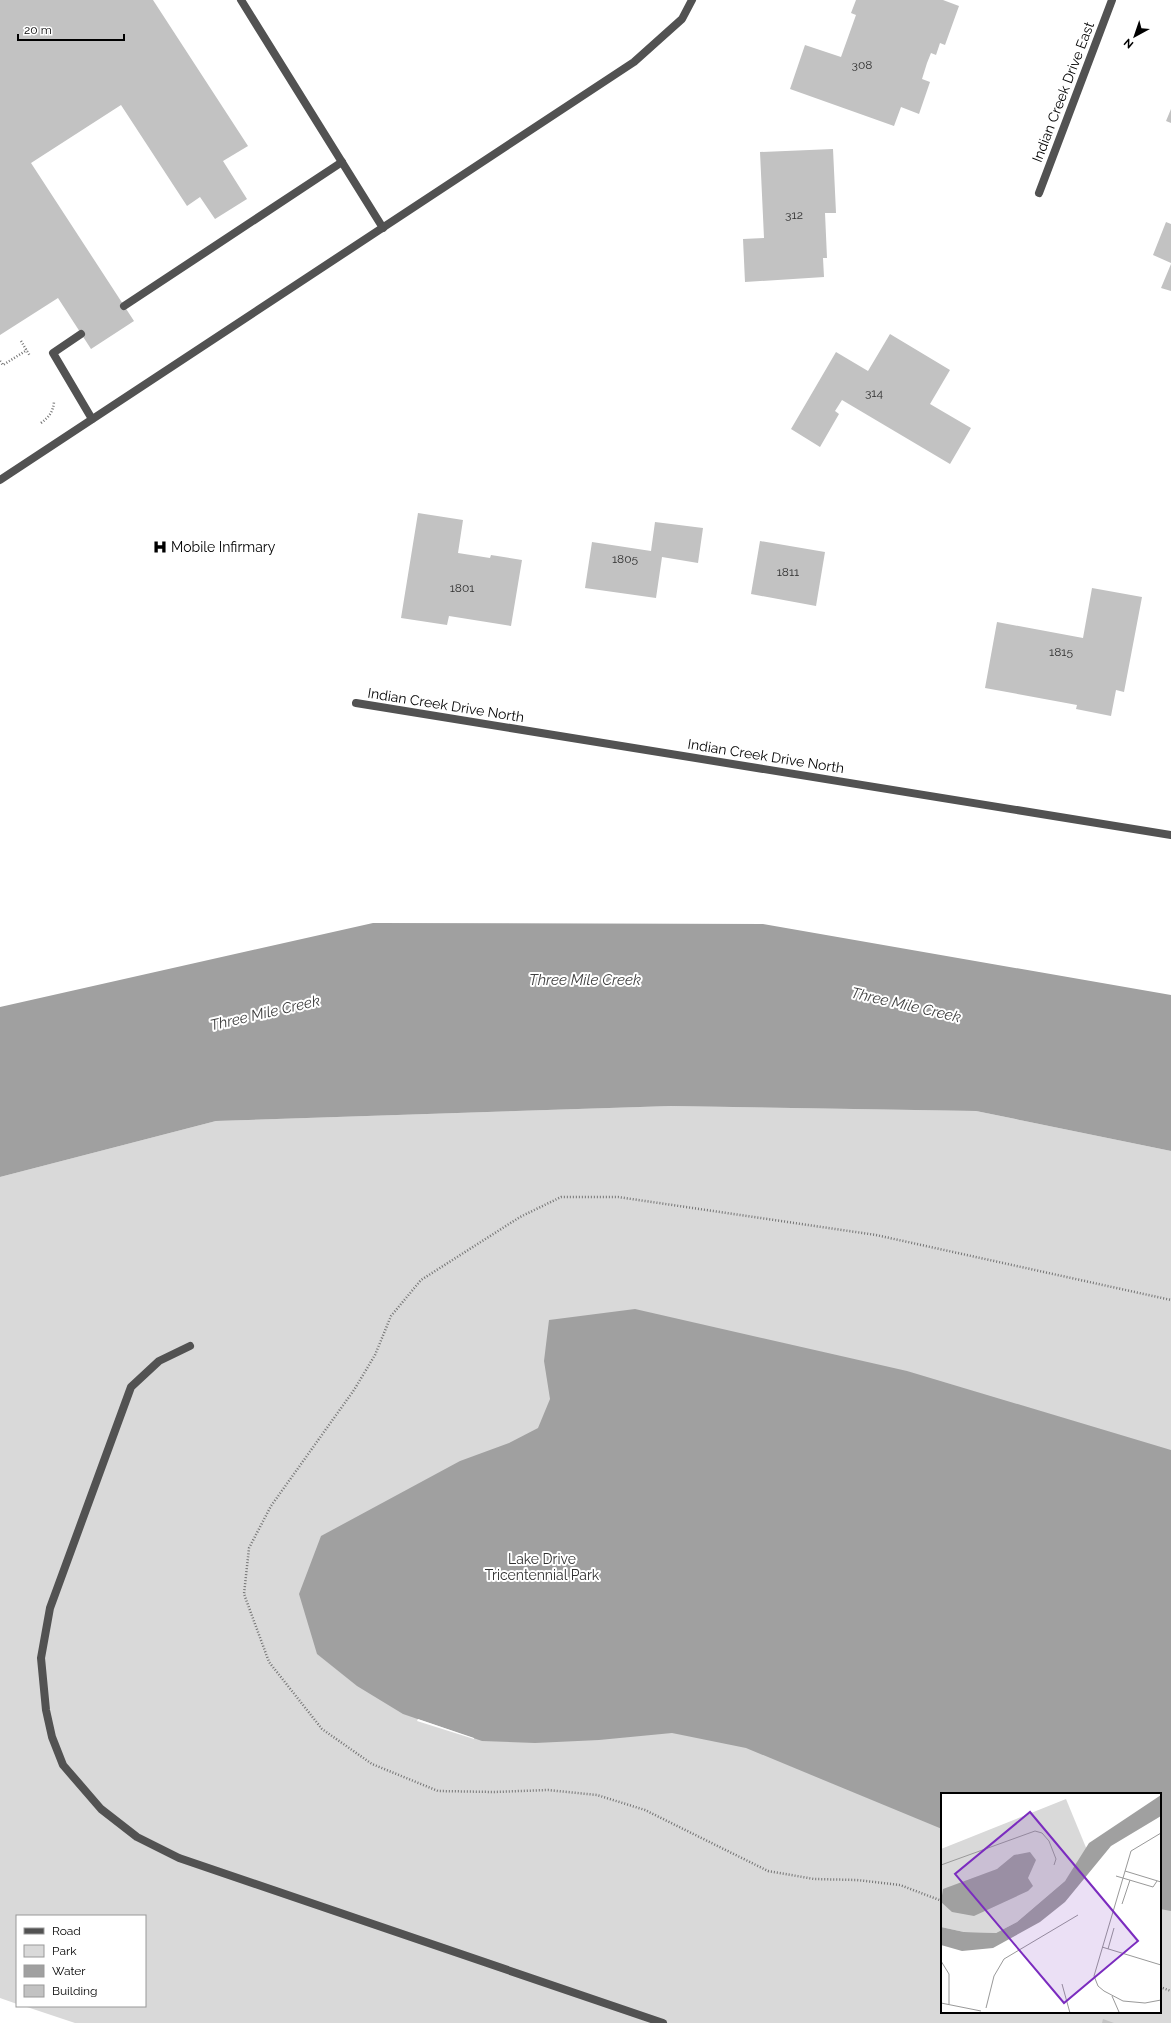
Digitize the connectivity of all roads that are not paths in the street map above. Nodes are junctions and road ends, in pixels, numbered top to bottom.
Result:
1 (241, 0) edge
2 (692, 0) edge
3 (1112, 0) edge
4 (342, 162) junction
5 (1039, 193) dead end
6 (383, 228) junction
7 (124, 306) dead end
8 (81, 334) dead end
9 (92, 419) junction
10 (0, 480) edge
11 (356, 703) dead end
12 (1171, 835) edge
13 (190, 1346) dead end
14 (663, 2023) edge

1 - 4 street
2 - 6 street
3 - 5 street, Indian Creek Drive East
4 - 6 street
4 - 7 street
6 - 9 street
8 - 9 street
9 - 10 street
11 - 12 street, Indian Creek Drive North
13 - 14 street

